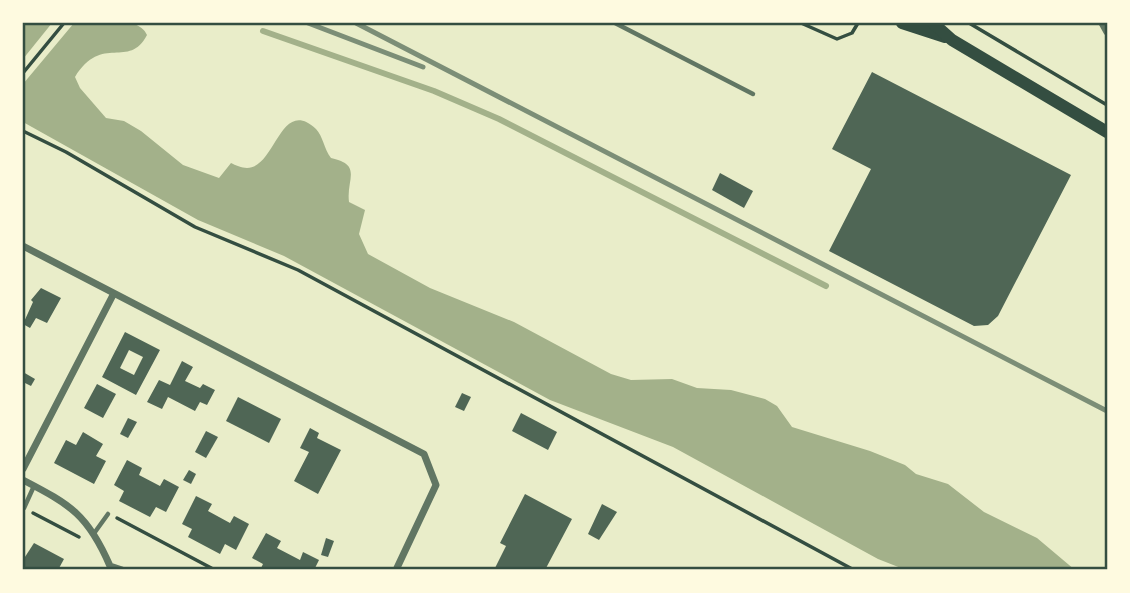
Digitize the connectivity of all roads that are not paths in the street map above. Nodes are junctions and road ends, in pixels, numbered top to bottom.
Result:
1 (615, 23) edge
2 (902, 23) edge
3 (933, 23) edge
4 (1102, 23) edge
5 (1107, 32) edge
6 (952, 40) junction
7 (753, 94) dead end
8 (1107, 132) edge
9 (23, 246) edge
10 (113, 295) junction
11 (23, 468) edge
12 (23, 480) edge
13 (34, 486) junction
14 (24, 508) edge
15 (108, 514) road end
16 (95, 532) junction
17 (109, 568) edge
18 (122, 570) edge
19 (396, 570) edge

1 - 7 lane
2 - 6 main road
3 - 6 main road
4 - 5 street
6 - 8 main road
9 - 10 street
10 - 11 street
10 - 19 street
12 - 13 street
13 - 14 lane
13 - 16 street
15 - 16 lane
16 - 17 street
17 - 18 street

